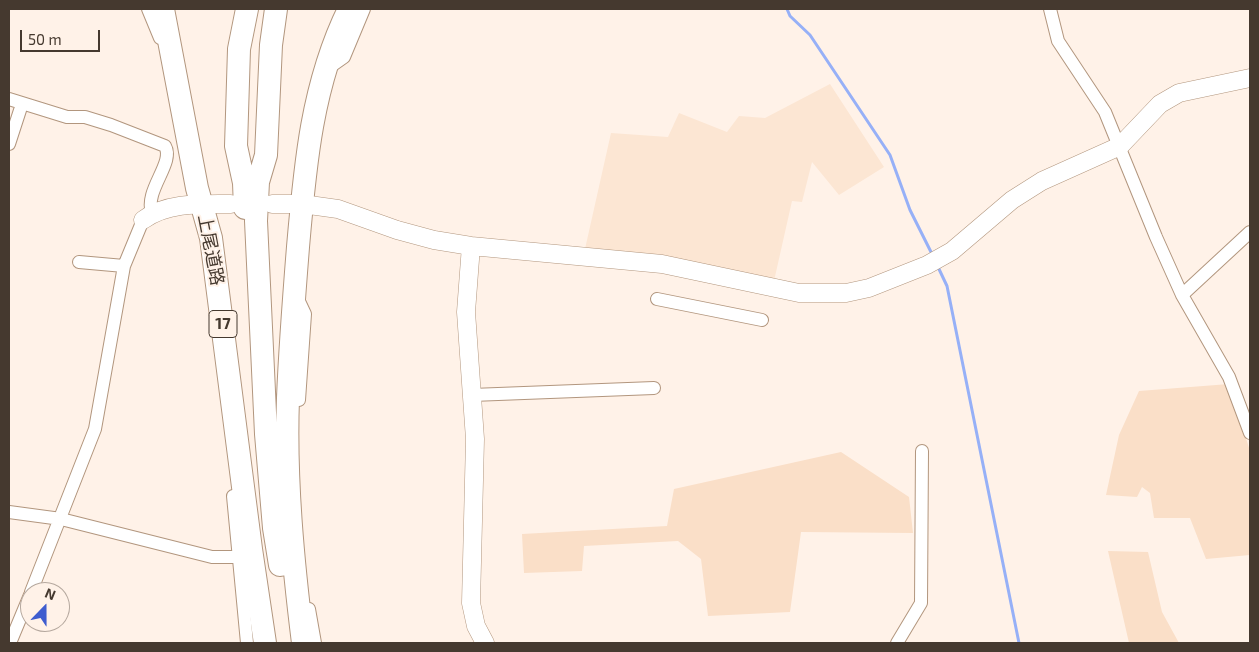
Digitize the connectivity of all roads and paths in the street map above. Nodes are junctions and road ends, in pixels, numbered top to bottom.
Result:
1 (148, 9) edge
2 (163, 9) edge
3 (349, 9) edge
4 (364, 9) edge
5 (1050, 9) edge
6 (247, 10) edge
7 (277, 10) edge
8 (175, 64) junction
9 (325, 70) junction
10 (1250, 78) edge
11 (9, 99) edge
12 (22, 104) junction
13 (9, 144) edge
14 (1120, 146) junction
15 (202, 204) junction
16 (230, 204) dead end
17 (272, 204) dead end
18 (302, 204) junction
19 (147, 217) junction
20 (1250, 232) edge
21 (471, 246) junction
22 (79, 262) dead end
23 (124, 266) junction
24 (295, 293) junction
25 (1182, 295) junction
26 (657, 299) dead end
27 (762, 320) dead end
28 (225, 342) junction
29 (654, 388) dead end
30 (472, 395) junction
31 (1250, 433) edge
32 (922, 451) dead end
33 (9, 512) edge
34 (61, 518) junction
35 (239, 557) junction
36 (36, 582) edge
37 (20, 620) edge
38 (10, 643) edge
39 (246, 643) edge
40 (265, 643) edge
41 (271, 643) edge
42 (294, 643) edge
43 (303, 643) edge
44 (315, 643) edge
45 (485, 643) edge
46 (897, 643) edge

1 - 8 street
2 - 8 highway, 上尾道路 / 17
3 - 9 highway
4 - 9 street
5 - 14 street
6 - 41 highway
7 - 42 highway
8 - 15 highway, 上尾道路 / 17
9 - 18 highway
10 - 14 street
11 - 12 street
12 - 13 street
12 - 19 street
14 - 21 street
14 - 25 street
15 - 16 street
15 - 19 street
15 - 28 highway, 上尾道路 / 17
17 - 18 street
18 - 21 street
18 - 24 highway
19 - 23 street
20 - 25 street
21 - 30 street
22 - 23 street
23 - 34 street
24 - 43 highway
24 - 44 street
25 - 31 street
26 - 27 street
28 - 35 street
28 - 40 highway, 上尾道路 / 17
29 - 30 street
30 - 45 street
32 - 46 street
33 - 34 street
34 - 35 street
34 - 36 street
35 - 39 street
37 - 38 street

